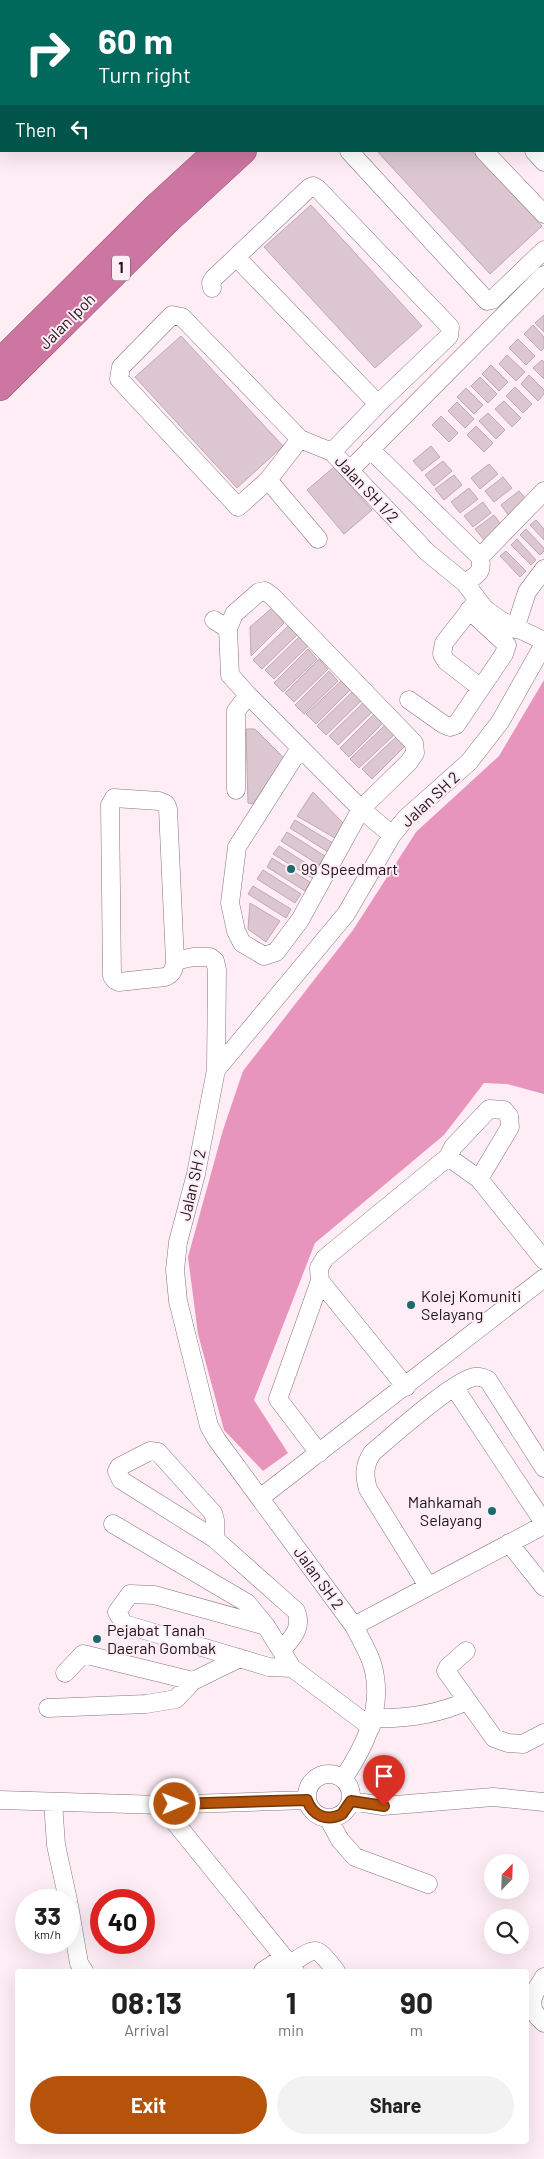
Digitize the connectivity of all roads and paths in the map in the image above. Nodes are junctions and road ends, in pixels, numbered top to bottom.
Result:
1 (215, 152) edge
2 (243, 152) edge
3 (351, 152) edge
4 (485, 152) edge
5 (535, 152) edge
6 (544, 162) edge
7 (544, 214) edge
8 (544, 250) edge
9 (236, 257) junction
10 (544, 275) edge
11 (212, 288) dead end
12 (63, 298) junction
13 (0, 350) edge
14 (0, 361) edge
15 (0, 388) edge
16 (378, 404) junction
17 (300, 439) junction
18 (370, 449) junction
19 (332, 452) junction
20 (350, 470) junction
21 (268, 480) junction
22 (544, 491) edge
23 (318, 539) dead end
24 (480, 557) junction
25 (544, 569) edge
26 (465, 583) junction
27 (473, 605) junction
28 (515, 628) junction
29 (544, 642) edge
30 (480, 688) junction
31 (248, 695) junction
32 (409, 700) dead end
33 (300, 748) junction
34 (236, 790) dead end
35 (361, 809) junction
36 (392, 835) junction
37 (175, 961) junction
38 (216, 1070) junction
39 (448, 1157) junction
40 (479, 1179) junction
41 (544, 1260) edge
42 (544, 1278) edge
43 (320, 1281) junction
44 (406, 1387) junction
45 (454, 1387) junction
46 (319, 1453) junction
47 (544, 1468) edge
48 (260, 1498) junction
49 (113, 1524) dead end
50 (544, 1524) edge
51 (215, 1539) junction
52 (509, 1544) junction
53 (428, 1586) junction
54 (544, 1587) edge
55 (266, 1626) junction
56 (354, 1626) junction
57 (282, 1650) junction
58 (466, 1650) dead end
59 (240, 1658) junction
60 (292, 1668) junction
61 (65, 1674) dead end
62 (192, 1682) junction
63 (467, 1701) junction
64 (48, 1708) dead end
65 (372, 1722) junction
66 (544, 1734) edge
67 (343, 1779) junction
68 (0, 1800) edge
69 (307, 1800) junction
70 (351, 1801) junction
71 (52, 1802) junction
72 (544, 1802) edge
73 (161, 1805) junction
74 (328, 1818) junction
75 (428, 1884) dead end
76 (66, 1889) edge
77 (78, 1954) edge
78 (290, 1964) edge
79 (83, 1969) edge
80 (271, 1969) edge
81 (334, 1969) edge
82 (544, 1977) edge
83 (544, 2023) edge

1 - 12 highway, Jalan Ipoh / 1
2 - 15 highway, Jalan Ipoh / 1
3 - 8 street
4 - 7 street
5 - 6 street
9 - 11 street
9 - 16 street
9 - 16 street
10 - 18 street
12 - 13 highway
12 - 14 highway, Jalan Ipoh / 1
16 - 19 street
17 - 19 street, Jalan SH 1/2
17 - 21 street
17 - 21 street, Jalan SH 1/2
18 - 20 street
18 - 24 street
19 - 20 street, Jalan SH 1/2
20 - 26 street, Jalan SH 1/2
21 - 23 street
22 - 24 street
24 - 26 street
25 - 28 street
26 - 27 street, Jalan SH 1/2
27 - 28 street, Jalan SH 1/2
27 - 30 street
27 - 30 street
28 - 29 street, Jalan SH 1/2
29 - 36 street, Jalan SH 2
30 - 32 street
31 - 33 street
31 - 34 street
31 - 35 street
33 - 35 street
33 - 35 street
35 - 36 street
36 - 38 street, Jalan SH 2
37 - 37 street
37 - 38 street
38 - 48 street, Jalan SH 2
39 - 40 street
39 - 40 street
39 - 43 street
40 - 41 street
42 - 44 street
43 - 44 street
43 - 46 street
44 - 46 street
45 - 47 street
45 - 50 street
45 - 53 street
46 - 48 street
48 - 56 street, Jalan SH 2
49 - 55 street
50 - 52 street
51 - 51 street
51 - 57 street
52 - 53 street
52 - 54 street
53 - 56 street
55 - 57 street
55 - 59 street
56 - 65 street, Jalan SH 2
57 - 60 street
58 - 63 street
59 - 60 street
59 - 62 street
60 - 65 street
61 - 62 street
62 - 64 street
63 - 65 street
63 - 66 street
65 - 67 street, Jalan SH 2
67 - 69 street
67 - 70 street
68 - 71 street
69 - 73 street
69 - 74 street
70 - 72 street
70 - 74 street
71 - 73 street
71 - 76 street
73 - 78 street
74 - 75 street
77 - 79 street
78 - 80 street
78 - 81 street
82 - 83 street

